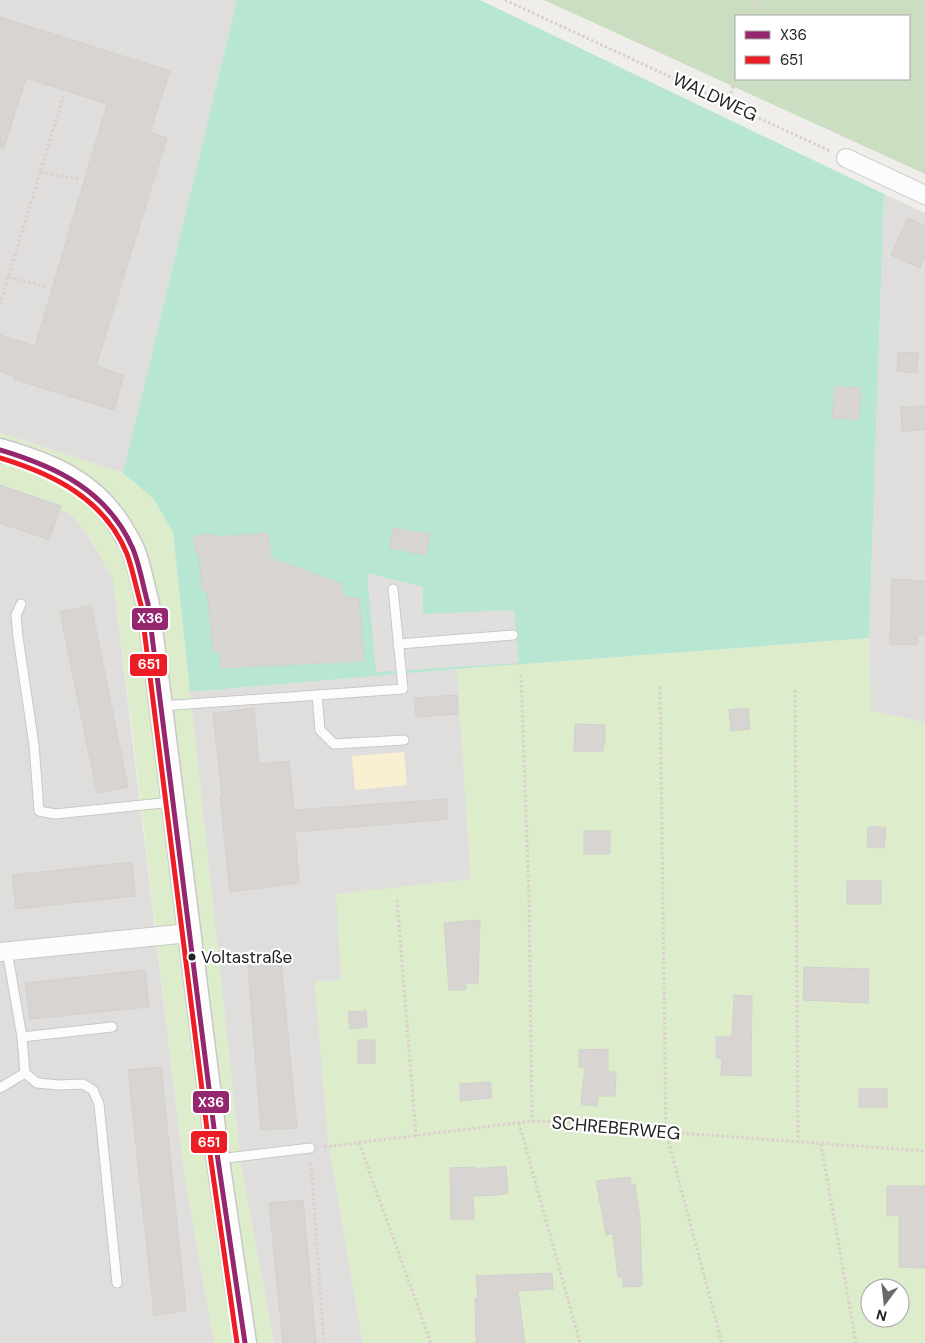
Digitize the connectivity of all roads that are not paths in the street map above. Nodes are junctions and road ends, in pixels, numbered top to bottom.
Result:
1 (846, 158) road end
2 (925, 195) edge
3 (0, 450) edge
4 (393, 589) dead end
5 (21, 604) dead end
6 (513, 635) dead end
7 (398, 644) junction
8 (317, 695) junction
9 (161, 706) junction
10 (404, 740) dead end
11 (173, 802) junction
12 (189, 933) junction
13 (4, 951) edge
14 (112, 1027) dead end
15 (22, 1037) junction
16 (25, 1073) junction
17 (0, 1088) edge
18 (310, 1148) road end
19 (218, 1160) junction
20 (116, 1283) dead end
21 (245, 1343) edge

1 - 2 street
3 - 9 street
4 - 7 lane
5 - 11 lane
6 - 7 lane
7 - 8 lane
8 - 9 lane
8 - 10 lane
9 - 11 street
11 - 12 street
12 - 13 street
12 - 19 street
13 - 15 lane
14 - 15 lane
15 - 16 lane
16 - 17 lane
16 - 20 lane
18 - 19 lane
19 - 21 street

